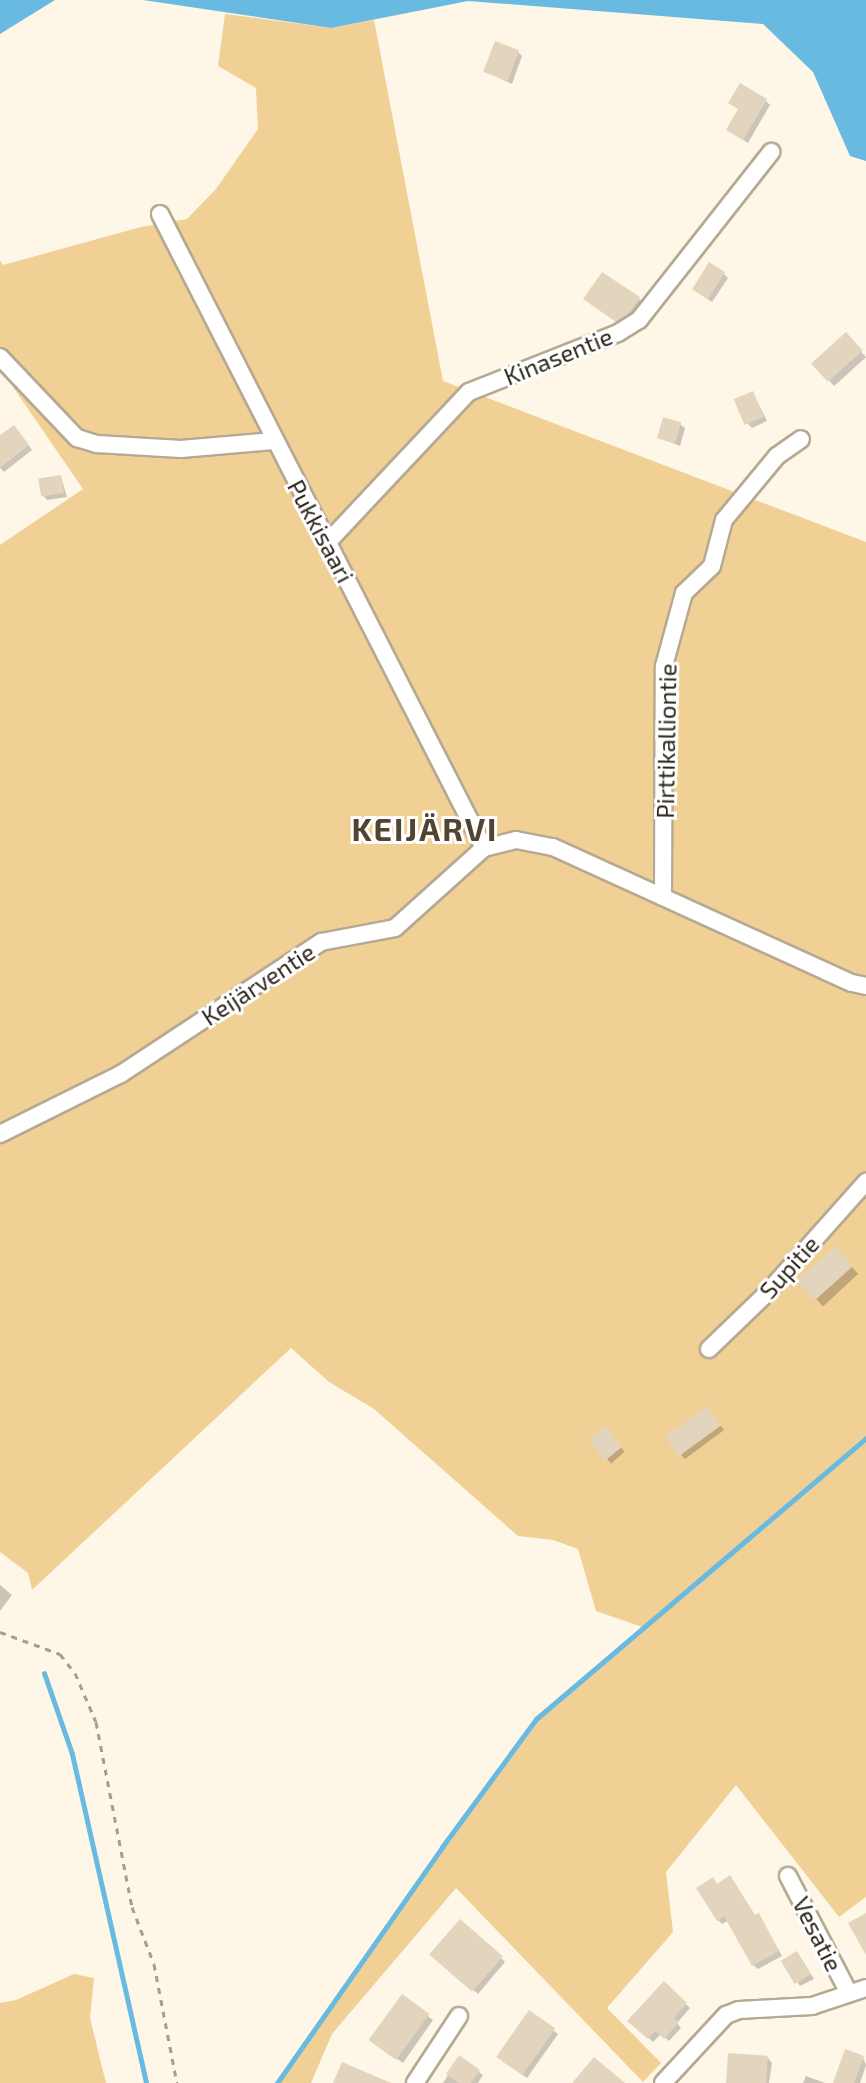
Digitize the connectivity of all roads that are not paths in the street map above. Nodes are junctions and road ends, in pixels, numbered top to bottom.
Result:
1 (771, 152) dead end
2 (160, 214) dead end
3 (0, 357) edge
4 (801, 439) dead end
5 (274, 441) junction
6 (327, 543) junction
7 (484, 848) junction
8 (663, 897) junction
9 (866, 986) edge
10 (0, 1134) edge
11 (866, 1182) edge
12 (709, 1349) dead end
13 (788, 1876) dead end
14 (866, 1988) edge
15 (849, 1993) junction
16 (459, 2016) dead end
17 (415, 2083) edge
18 (663, 2083) edge

1 - 6 street, Kinasentie
2 - 5 street, Pukkisaari
3 - 5 street
4 - 8 street, Pirttikalliontie
5 - 6 street, Pukkisaari
6 - 7 street, Pukkisaari
7 - 8 street
7 - 10 street, Keijärventie
8 - 9 street
11 - 12 street, Supitie
13 - 15 street, Vesatie
14 - 15 street
15 - 18 street
16 - 17 street

